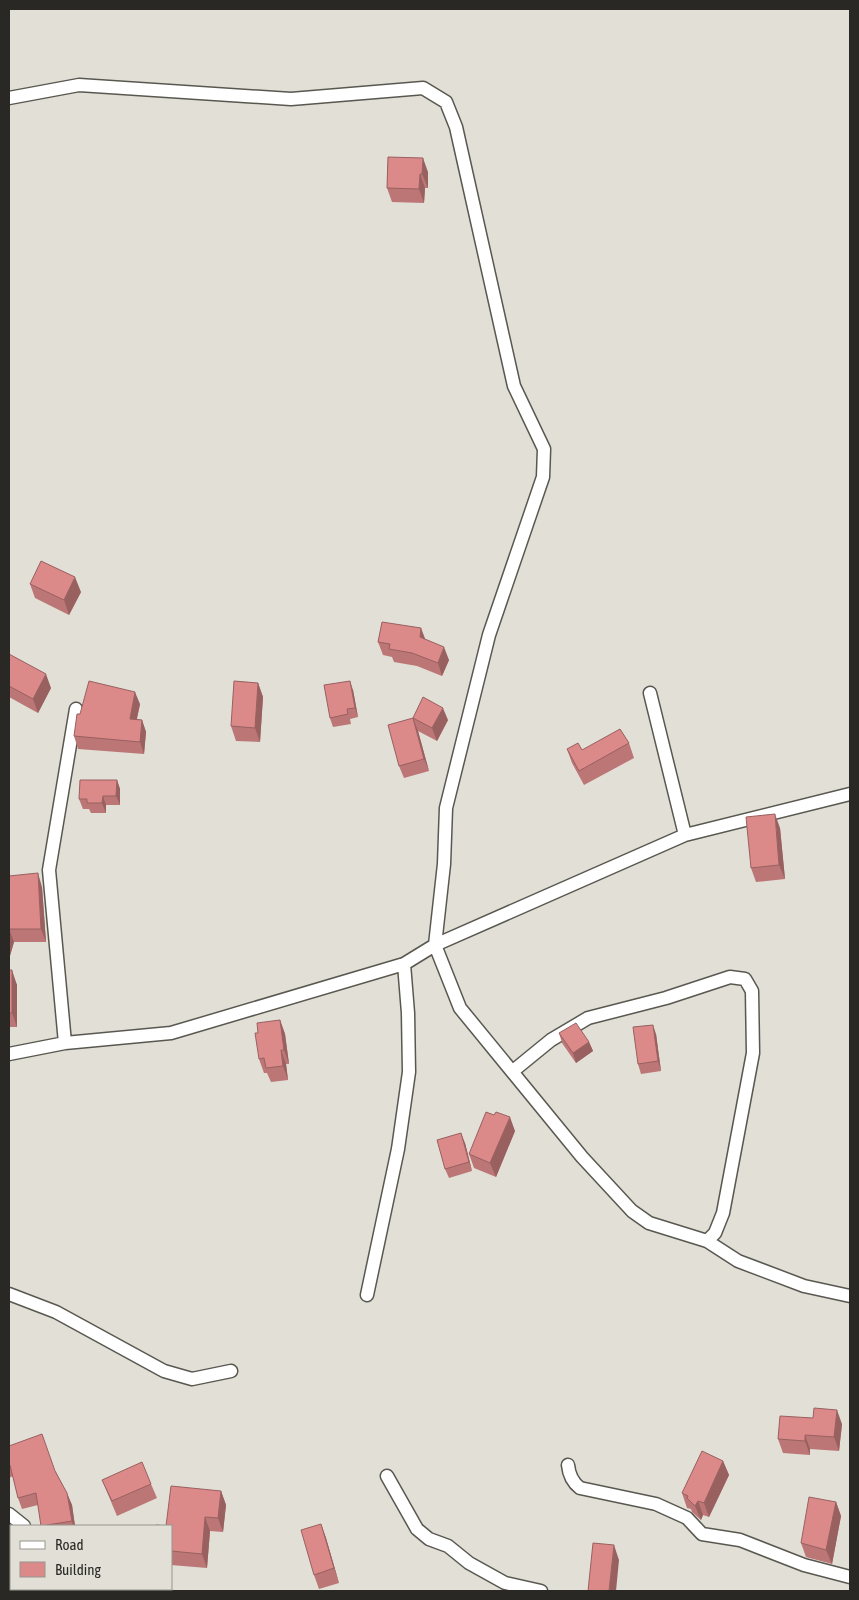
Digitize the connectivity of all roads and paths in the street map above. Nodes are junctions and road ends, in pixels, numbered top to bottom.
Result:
1 (9, 98) edge
2 (650, 693) dead end
3 (76, 710) dead end
4 (850, 794) edge
5 (685, 835) junction
6 (435, 945) junction
7 (404, 964) junction
8 (65, 1043) junction
9 (9, 1054) edge
10 (513, 1071) junction
11 (708, 1241) junction
12 (9, 1294) edge
13 (367, 1295) dead end
14 (850, 1296) edge
15 (231, 1371) dead end
16 (568, 1465) dead end
17 (387, 1476) dead end
18 (9, 1514) edge
19 (23, 1525) edge
20 (850, 1577) edge
21 (541, 1591) edge

1 - 6 street
2 - 5 street
3 - 8 street
4 - 5 street
5 - 6 street
6 - 7 street
6 - 10 street
7 - 8 street
7 - 13 street
8 - 9 street
10 - 11 street
10 - 11 street
11 - 14 street
12 - 15 street
16 - 20 street
17 - 21 street
18 - 19 street

